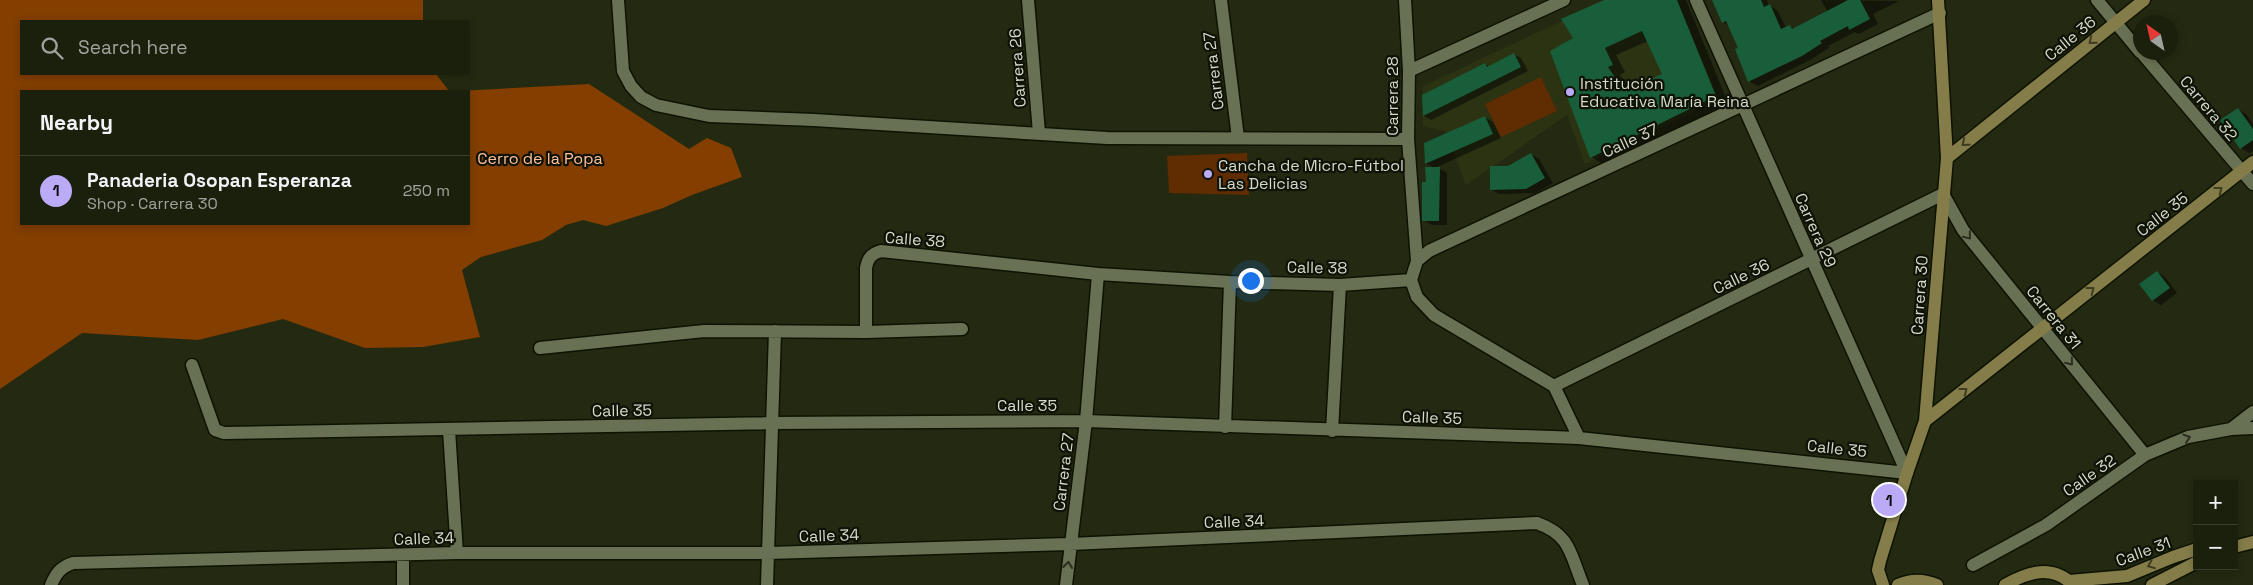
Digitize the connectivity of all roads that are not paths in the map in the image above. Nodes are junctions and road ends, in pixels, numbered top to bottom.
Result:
1 (618, 0) edge
2 (1028, 0) edge
3 (1221, 0) edge
4 (1405, 0) edge
5 (1564, 0) edge
6 (1696, 0) edge
7 (2097, 0) edge
8 (2144, 0) edge
9 (1939, 6) edge
10 (2116, 22) junction
11 (2133, 42) edge
12 (2148, 60) edge
13 (1409, 71) junction
14 (1742, 105) junction
15 (1039, 133) junction
16 (1238, 138) junction
17 (1408, 139) junction
18 (1947, 158) junction
19 (2253, 162) edge
20 (2242, 172) junction
21 (2253, 184) edge
22 (1943, 194) junction
23 (1812, 259) junction
24 (1417, 261) junction
25 (1098, 274) junction
26 (1411, 280) junction
27 (1230, 282) junction
28 (1340, 285) junction
29 (962, 329) dead end
30 (2042, 329) junction
31 (775, 331) junction
32 (866, 332) junction
33 (540, 348) dead end
34 (192, 365) dead end
35 (1554, 386) junction
36 (2253, 412) edge
37 (1086, 421) junction
38 (1925, 421) junction
39 (772, 423) junction
40 (1225, 427) junction
41 (2253, 428) edge
42 (2231, 429) junction
43 (449, 430) junction
44 (1332, 431) junction
45 (1579, 438) junction
46 (2146, 455) junction
47 (1907, 473) junction
48 (2253, 540) edge
49 (2238, 541) edge
50 (1070, 544) junction
51 (2238, 546) edge
52 (2193, 550) edge
53 (457, 553) junction
54 (768, 553) junction
55 (403, 555) junction
56 (2193, 564) edge
57 (1973, 565) dead end
58 (2071, 583) edge
59 (51, 585) edge
60 (403, 585) edge
61 (767, 585) edge
62 (1066, 585) edge
63 (1583, 585) edge
64 (1883, 585) edge
65 (1898, 585) edge
66 (1937, 585) edge
67 (2005, 585) edge
68 (2152, 585) edge

1 - 15 street
2 - 15 street, Carrera 26
3 - 16 street, Carrera 27
4 - 13 street, Carrera 28
5 - 13 street
6 - 14 street, Carrera 29
7 - 10 street, Carrera 32
8 - 10 street, Calle 36
9 - 14 street, Calle 37
9 - 18 street, Carrera 30
10 - 11 street, Carrera 32
10 -> 18 street, Calle 36
12 - 20 street, Carrera 32
13 - 17 street, Carrera 28
14 - 23 street, Carrera 29
14 - 24 street, Calle 37
15 - 16 street
16 - 17 street
17 - 24 street, Carrera 28
18 - 22 street, Carrera 30
19 - 20 street, Calle 35
20 - 21 street, Carrera 32
30 -> 20 street, Calle 35
22 - 23 street, Calle 36
22 -> 30 street, Carrera 31
22 - 38 street, Carrera 30
23 - 35 street, Calle 36
23 - 47 street, Carrera 29
24 - 26 street, Carrera 28
25 - 27 street, Calle 38
25 - 32 street, Calle 38
25 - 37 street, Carrera 27
26 - 28 street, Calle 38
26 - 35 street
27 - 28 street, Calle 38
27 - 40 street
28 - 44 street
29 - 32 street
38 -> 30 street, Calle 35
30 -> 46 street, Carrera 31
31 - 32 street
31 - 33 street
31 - 39 street
34 - 43 street, Calle 35
35 - 45 street
36 - 42 street
37 - 39 street, Calle 35
37 - 40 street, Calle 35
37 - 50 street, Carrera 27
38 - 47 street, Carrera 30
39 - 43 street, Calle 35
39 - 54 street
40 - 44 street, Calle 35
41 - 42 street
46 -> 42 street, Calle 32
43 - 53 street
44 - 45 street, Calle 35
45 - 47 street, Calle 35
46 - 57 street, Calle 32
47 - 64 street, Carrera 30
48 - 49 street
48 - 51 street
50 - 54 street, Calle 34
62 -> 50 street, Carrera 27
50 - 63 street, Calle 34
52 -> 58 street, Calle 31
53 - 54 street, Calle 34
53 - 55 street, Calle 34
54 - 61 street
55 - 59 street, Calle 34
55 - 60 street
56 - 68 street, Calle 31
58 - 67 street
65 - 66 street

